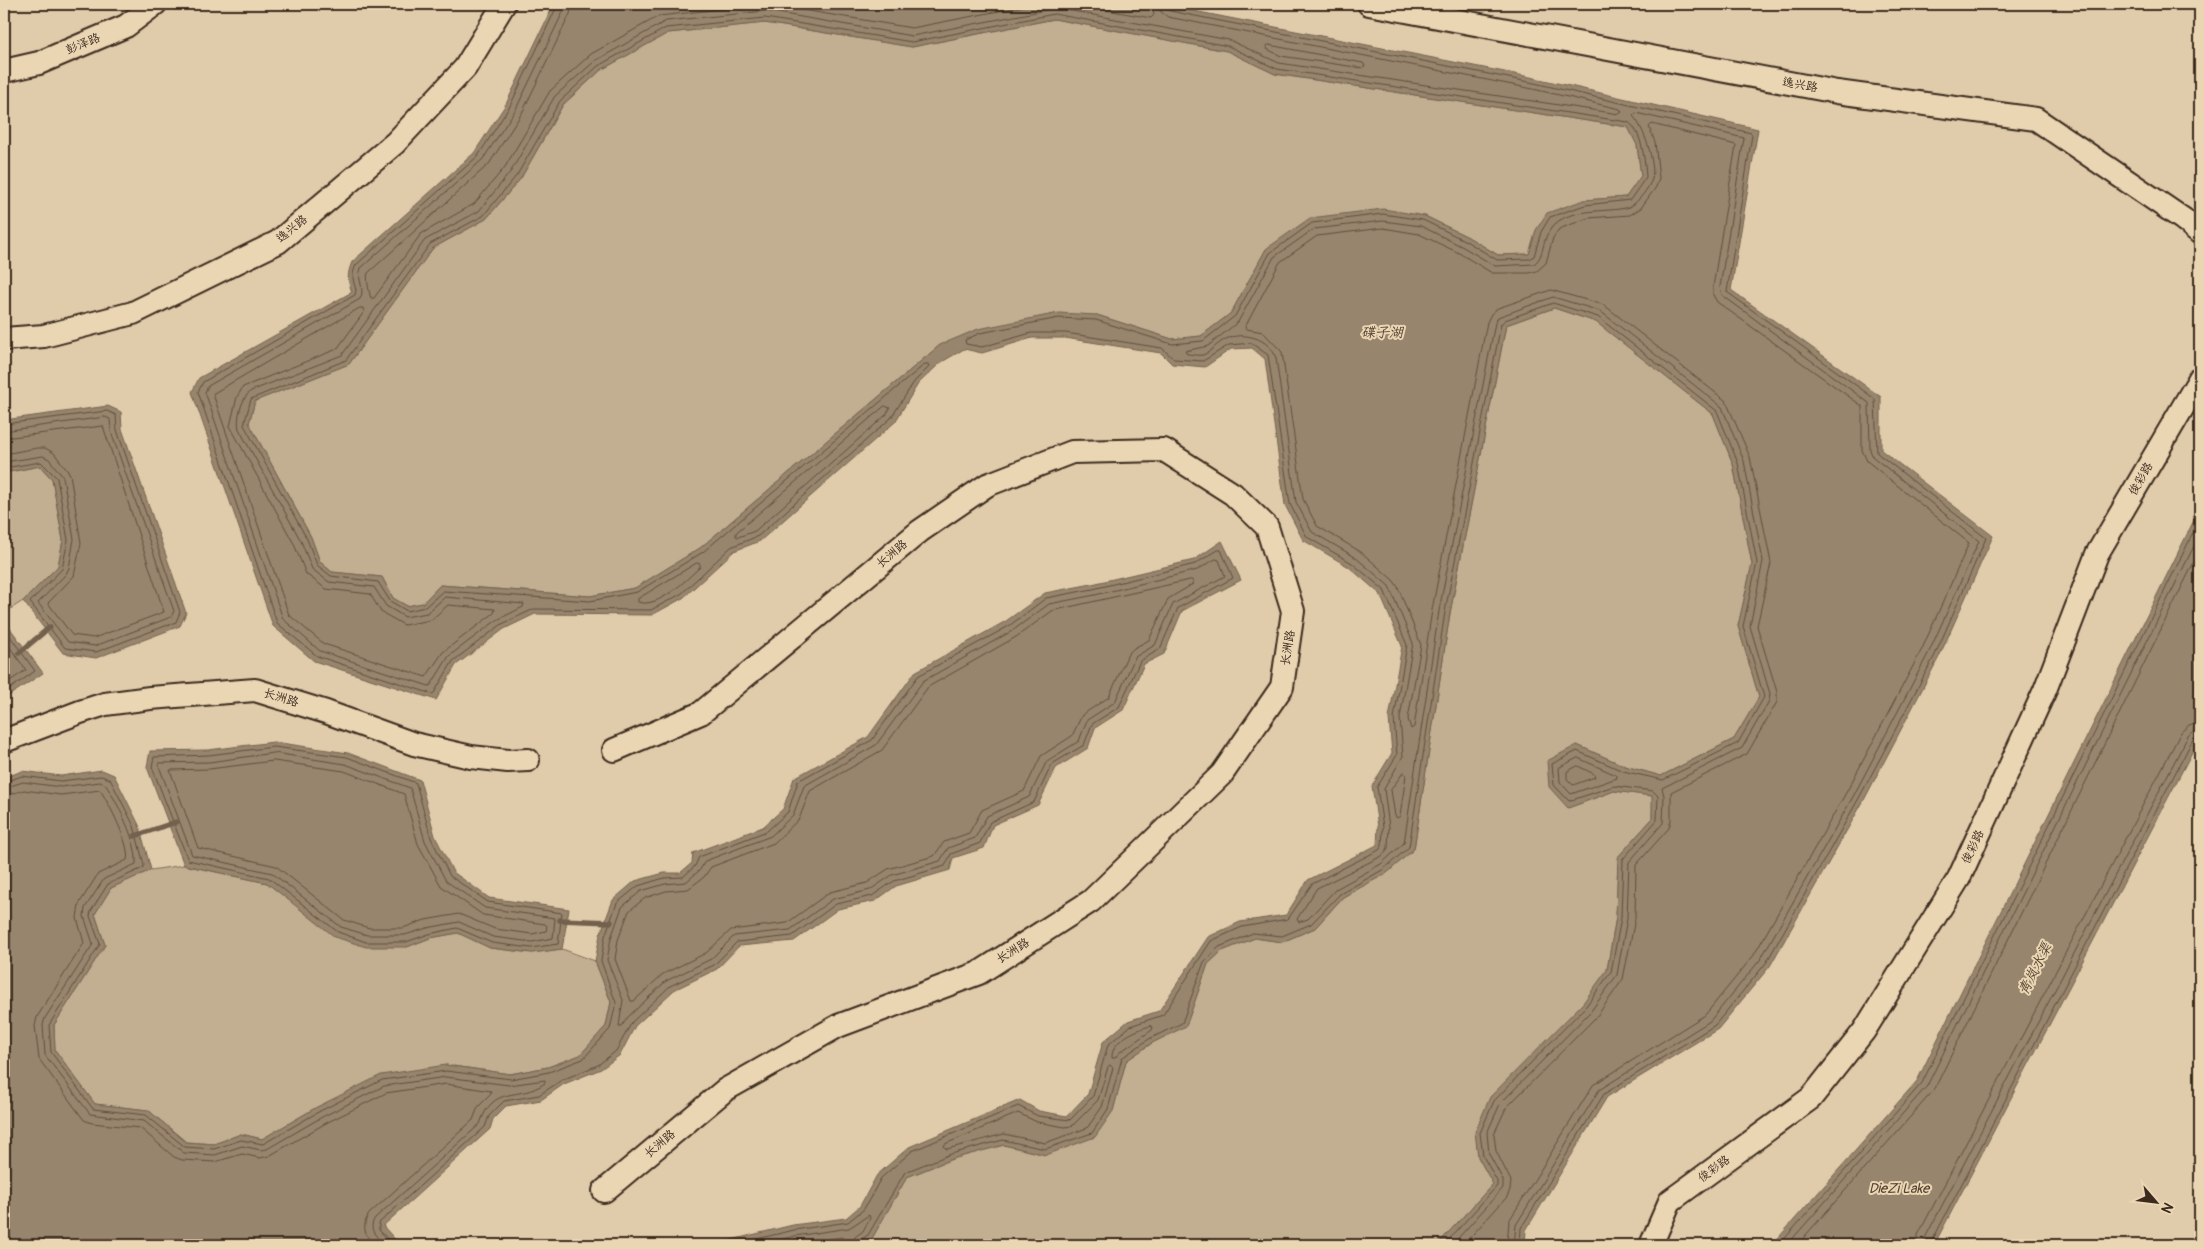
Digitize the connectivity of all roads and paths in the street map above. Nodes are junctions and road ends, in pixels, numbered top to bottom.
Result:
1 (156, 4) edge
2 (504, 4) edge
3 (1369, 4) edge
4 (4, 71) edge
5 (2200, 233) edge
6 (4, 339) edge
7 (2200, 378) edge
8 (4, 741) edge
9 (614, 750) dead end
10 (528, 760) dead end
11 (604, 1191) dead end
12 (1651, 1245) edge

1 - 4 street, 彭泽路
2 - 6 street, 逸兴路
3 - 5 street, 逸兴路
7 - 12 street, 俊彩路
8 - 10 street, 长洲路
9 - 11 street, 长洲路

